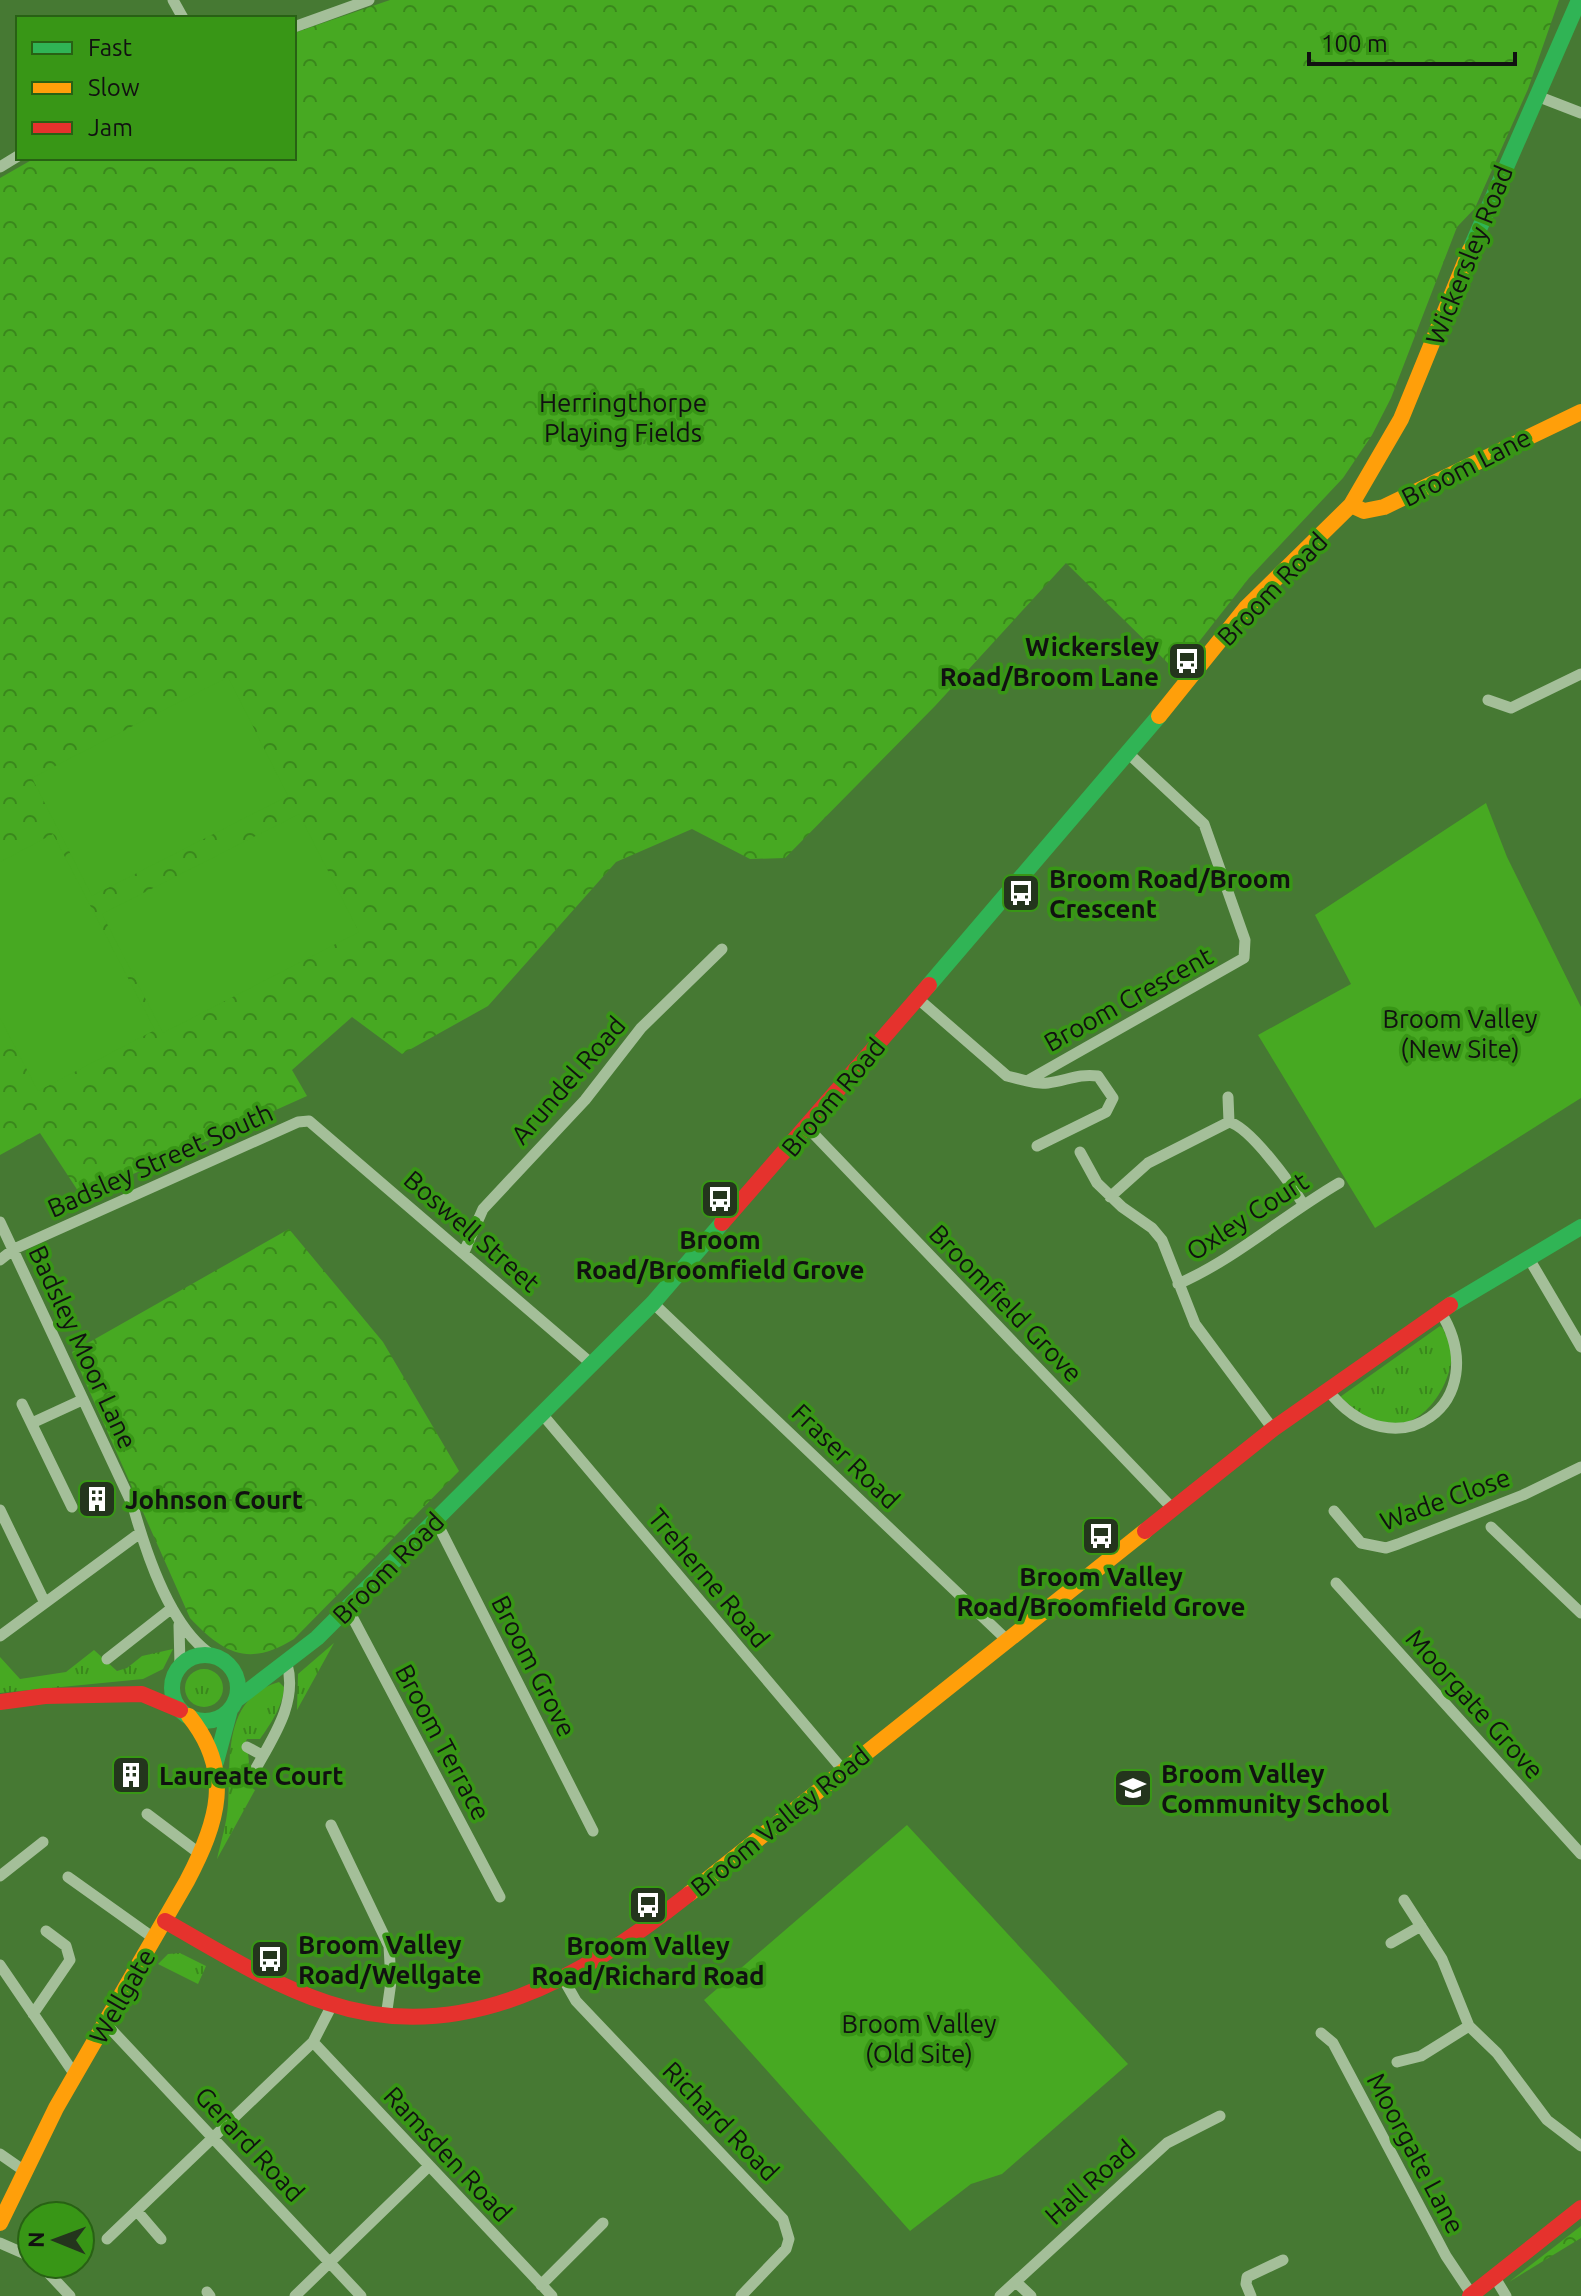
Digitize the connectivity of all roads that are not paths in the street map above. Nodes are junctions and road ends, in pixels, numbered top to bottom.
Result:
1 (369, 0) edge
2 (1579, 0) edge
3 (296, 26) edge
4 (1537, 96) junction
5 (1581, 113) edge
6 (1581, 412) edge
7 (1351, 505) junction
8 (1581, 674) edge
9 (1488, 700) dead end
10 (1129, 754) junction
11 (722, 949) dead end
12 (916, 997) junction
13 (1027, 1081) junction
14 (1228, 1097) dead end
15 (1229, 1122) junction
16 (808, 1128) junction
17 (323, 1131) joint
18 (1037, 1146) dead end
19 (1080, 1152) dead end
20 (1339, 1183) dead end
21 (1110, 1197) junction
22 (1303, 1204) junction
23 (0, 1222) edge
24 (1581, 1227) edge
25 (14, 1249) junction
26 (464, 1252) junction
27 (1528, 1257) junction
28 (0, 1260) edge
29 (1178, 1284) junction
30 (653, 1303) junction
31 (1440, 1311) junction
32 (1581, 1347) edge
33 (593, 1365) junction
34 (1327, 1389) junction
35 (82, 1400) junction
36 (22, 1404) dead end
37 (542, 1414) junction
38 (32, 1423) junction
39 (1273, 1429) junction
40 (1581, 1467) edge
41 (72, 1507) dead end
42 (1173, 1509) junction
43 (0, 1510) edge
44 (1334, 1511) dead end
45 (436, 1521) junction
46 (1491, 1527) dead end
47 (140, 1533) junction
48 (1336, 1583) dead end
49 (45, 1603) junction
50 (347, 1607) junction
51 (172, 1608) junction
52 (1581, 1613) edge
53 (179, 1624) junction
54 (0, 1636) edge
55 (1008, 1641) junction
56 (212, 1655) junction
57 (107, 1659) dead end
58 (227, 1663) junction
59 (287, 1664) junction
60 (178, 1670) junction
61 (268, 1672) junction
62 (142, 1694) junction
63 (0, 1702) edge
64 (233, 1706) junction
65 (184, 1713) junction
66 (247, 1747) dead end
67 (262, 1755) junction
68 (216, 1762) junction
69 (843, 1770) junction
70 (249, 1781) dead end
71 (147, 1814) dead end
72 (331, 1825) dead end
73 (593, 1831) dead end
74 (43, 1842) dead end
75 (200, 1854) junction
76 (1581, 1854) edge
77 (0, 1876) edge
78 (68, 1877) dead end
79 (500, 1897) dead end
80 (1404, 1900) dead end
81 (165, 1921) junction
82 (1421, 1926) junction
83 (46, 1931) dead end
84 (155, 1939) junction
85 (1391, 1943) dead end
86 (0, 1965) edge
87 (564, 1980) junction
88 (332, 2005) junction
89 (33, 2014) junction
90 (386, 2017) junction
91 (106, 2024) junction
92 (1469, 2026) junction
93 (1321, 2033) dead end
94 (313, 2042) junction
95 (1397, 2062) dead end
96 (75, 2075) junction
97 (1220, 2116) dead end
98 (213, 2137) junction
99 (1581, 2146) edge
100 (0, 2154) edge
101 (429, 2166) junction
102 (23, 2170) junction
103 (1581, 2208) edge
104 (137, 2211) junction
105 (0, 2223) edge
106 (603, 2223) dead end
107 (107, 2239) dead end
108 (161, 2239) dead end
109 (1283, 2260) dead end
110 (330, 2262) junction
111 (1494, 2276) junction
112 (55, 2280) edge
113 (1016, 2282) junction
114 (541, 2285) junction
115 (1471, 2295) edge
116 (70, 2296) edge
117 (295, 2296) edge
118 (361, 2296) edge
119 (552, 2296) edge
120 (741, 2296) edge
121 (1000, 2296) edge
122 (1031, 2296) edge
123 (1251, 2296) edge
124 (1506, 2296) edge

1 - 3 street
2 - 4 main road, Wickersley Road
4 - 5 street
4 - 7 main road, Wickersley Road
6 - 7 main road, Broom Lane
7 - 10 main road, Broom Road
8 - 9 street
10 - 12 main road, Broom Road
10 - 13 street, Broom Crescent
11 - 26 street, Arundel Road
12 - 13 street, Broom Crescent
12 - 16 main road, Broom Road
13 - 18 street
14 - 15 street
15 - 21 street
15 - 22 street
16 - 30 main road, Broom Road
16 - 42 street, Broomfield Grove
17 - 25 street, Badsley Street South
17 - 26 street, Boswell Street
19 - 21 street
20 - 22 street, Oxley Court
21 - 29 street
22 - 29 street, Oxley Court
23 - 25 street, Badsley Moor Lane
24 - 27 main road, Broom Valley Road
25 - 28 street, Badsley Street South
25 - 35 street, Badsley Moor Lane
26 - 33 street, Boswell Street
27 - 31 main road, Broom Valley Road
27 - 32 street
29 - 39 street
30 - 33 main road, Broom Road
30 - 55 street, Fraser Road
31 - 34 main road, Broom Valley Road
31 - 34 street
33 - 37 main road, Broom Road
34 - 39 main road, Broom Valley Road
35 - 38 street
35 - 47 street, Badsley Moor Lane
36 - 38 street
37 - 45 main road, Broom Road
37 - 69 street, Treherne Road
38 - 41 street
39 - 42 main road, Broom Valley Road
40 - 44 street, Wade Close
42 - 55 main road, Broom Valley Road
43 - 49 street
45 - 50 main road, Broom Road
45 - 73 street, Broom Grove
46 - 52 street
47 - 49 street
47 - 51 street, Badsley Moor Lane
48 - 76 street, Moorgate Grove
49 - 54 street
50 - 59 main road, Broom Road
50 - 79 street, Broom Terrace
51 - 53 street, Badsley Moor Lane
51 - 57 street
53 - 56 street, Badsley Moor Lane
53 - 60 street, Badsley Moor Lane
55 - 69 main road, Broom Valley Road
56 - 58 main road
56 - 60 main road
58 - 61 main road
58 - 64 main road
59 - 61 main road, Broom Road
59 - 67 street
60 - 62 main road
60 - 65 main road
61 - 64 main road, Broom Road
62 - 63 main road
62 - 65 main road
64 - 65 main road
64 - 68 main road, Wellgate
65 - 68 main road, Wellgate
66 - 67 street
67 - 70 street
68 - 75 main road, Wellgate
69 - 87 main road, Broom Valley Road
71 - 75 street
72 - 90 street
74 - 77 street
75 - 81 main road, Wellgate
78 - 84 street
80 - 82 street
81 - 84 main road, Wellgate
81 - 88 main road, Broom Valley Road
82 - 85 street
82 - 92 street
83 - 89 street
84 - 91 main road, Wellgate
86 - 89 street
87 - 90 main road, Broom Valley Road
87 - 120 street, Richard Road
88 - 90 main road, Broom Valley Road
88 - 94 street
89 - 96 street
91 - 96 main road, Wellgate
91 - 98 street, Gerard Road
92 - 95 street
92 - 99 street
93 - 115 street, Moorgate Lane
94 - 98 street
94 - 101 street, Ramsden Road
96 - 102 main road, Wellgate
97 - 113 street, Hall Road
98 - 104 street
98 - 110 street, Gerard Road
100 - 102 street
101 - 110 street
101 - 114 street, Ramsden Road
102 - 105 main road, Wellgate
103 - 111 main road
104 - 107 street
104 - 108 street
106 - 114 street
109 - 123 street
110 - 117 street
110 - 118 street, Gerard Road
111 - 115 main road
111 - 124 street
112 - 116 street
113 - 121 street, Hall Road
113 - 122 street
114 - 119 street, Ramsden Road

